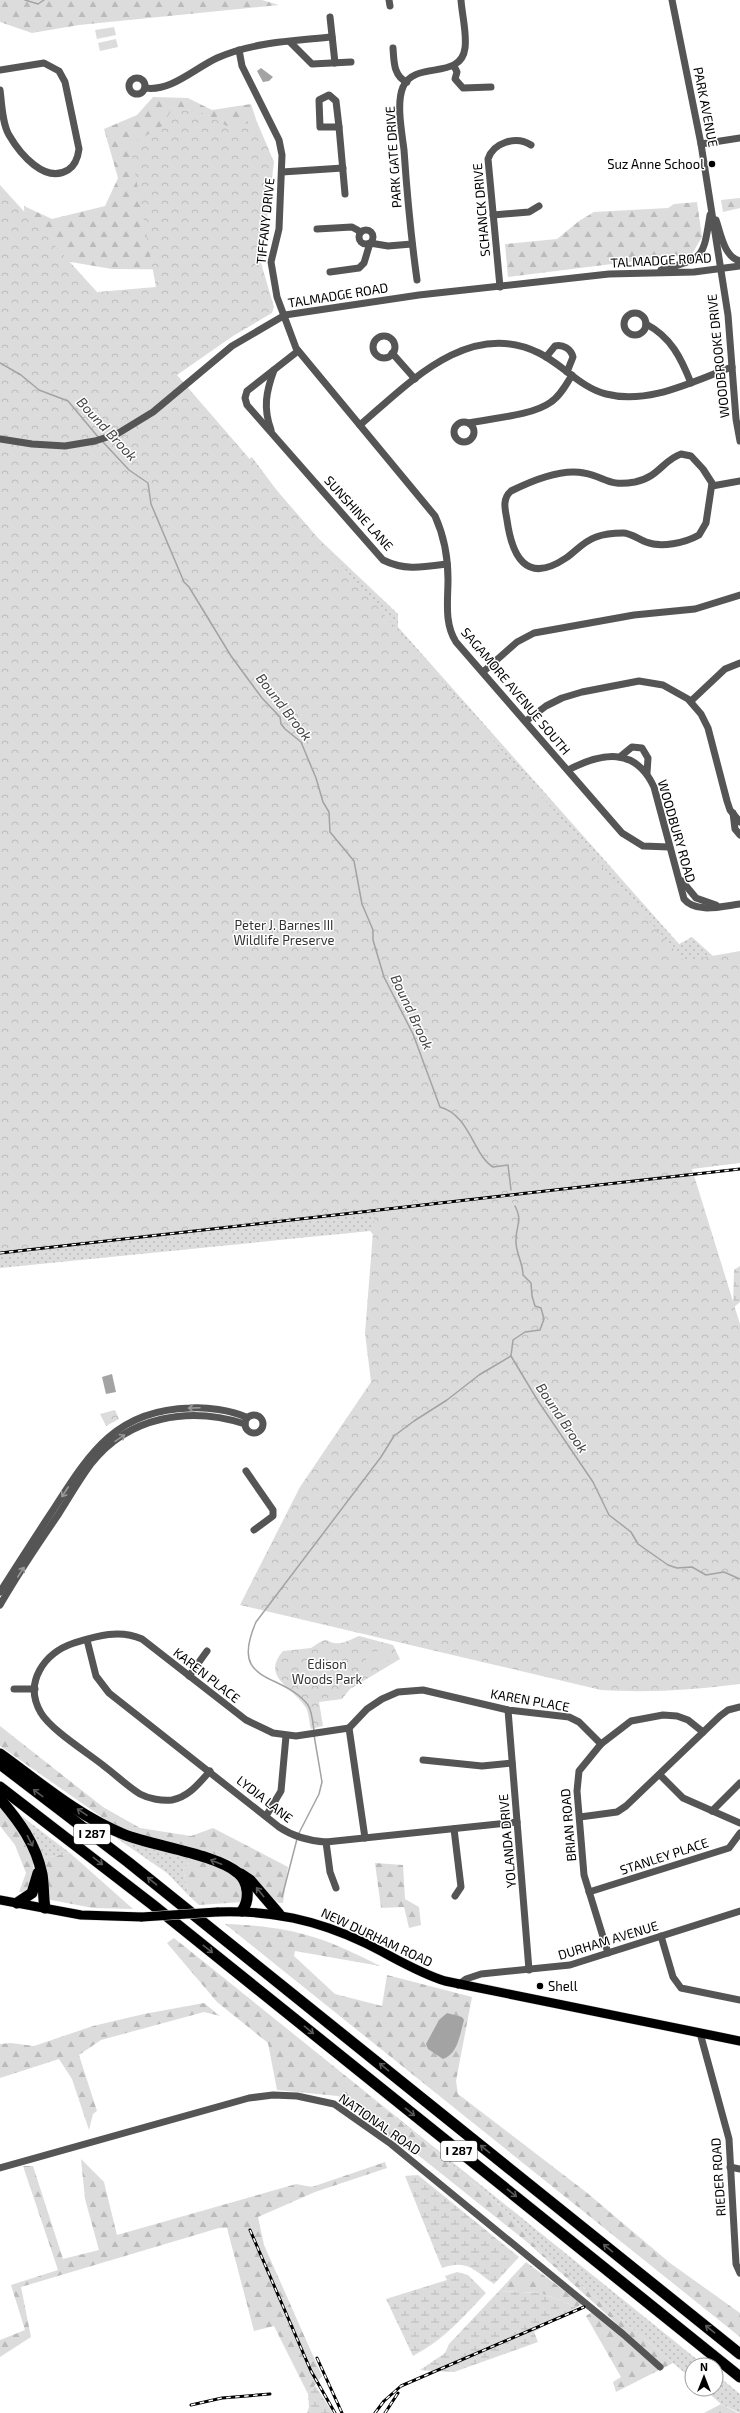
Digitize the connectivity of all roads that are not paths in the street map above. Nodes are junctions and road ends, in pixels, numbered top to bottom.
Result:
1 (461, 0) edge
2 (672, 0) edge
3 (330, 17) dead end
4 (332, 37) junction
5 (290, 42) junction
6 (393, 48) dead end
7 (239, 50) junction
8 (351, 62) dead end
9 (335, 63) junction
10 (454, 66) junction
11 (0, 70) edge
12 (407, 82) junction
13 (491, 87) dead end
14 (145, 88) dead end
15 (0, 90) edge
16 (339, 127) junction
17 (740, 138) edge
18 (701, 144) junction
19 (531, 145) dead end
20 (343, 168) junction
21 (282, 172) junction
22 (345, 194) dead end
23 (539, 206) dead end
24 (711, 207) junction
25 (493, 215) junction
26 (317, 229) dead end
27 (370, 243) junction
28 (412, 244) junction
29 (740, 261) edge
30 (740, 266) edge
31 (719, 269) junction
32 (330, 272) dead end
33 (653, 272) junction
34 (418, 280) dead end
35 (500, 287) junction
36 (285, 315) junction
37 (646, 324) dead end
38 (298, 351) junction
39 (392, 353) dead end
40 (546, 356) junction
41 (732, 367) junction
42 (274, 370) junction
43 (570, 373) junction
44 (415, 379) junction
45 (691, 383) junction
46 (738, 401) edge
47 (468, 423) dead end
48 (360, 425) junction
49 (272, 434) junction
50 (0, 439) edge
51 (740, 441) edge
52 (740, 481) edge
53 (712, 486) junction
54 (447, 564) junction
55 (740, 595) edge
56 (740, 663) edge
57 (483, 672) junction
58 (690, 701) junction
59 (526, 721) junction
60 (621, 756) junction
61 (568, 770) junction
62 (647, 774) junction
63 (733, 813) junction
64 (740, 822) edge
65 (740, 835) edge
66 (669, 847) junction
67 (740, 904) edge
68 (246, 1420) dead end
69 (88, 1462) junction
70 (246, 1471) dead end
71 (254, 1530) dead end
72 (0, 1592) edge
73 (0, 1605) edge
74 (87, 1640) junction
75 (207, 1651) dead end
76 (189, 1676) junction
77 (14, 1689) dead end
78 (34, 1689) junction
79 (740, 1707) edge
80 (508, 1710) junction
81 (349, 1728) junction
82 (703, 1732) junction
83 (286, 1736) junction
84 (601, 1744) junction
85 (0, 1754) edge
86 (422, 1760) dead end
87 (0, 1764) edge
88 (512, 1764) junction
89 (210, 1771) junction
90 (660, 1775) junction
91 (740, 1783) edge
92 (0, 1787) edge
93 (0, 1799) edge
94 (712, 1811) junction
95 (266, 1816) junction
96 (580, 1817) junction
97 (517, 1822) junction
98 (740, 1823) edge
99 (454, 1829) junction
100 (740, 1833) edge
101 (365, 1838) junction
102 (326, 1842) junction
103 (39, 1863) junction
104 (239, 1873) junction
105 (336, 1888) dead end
106 (589, 1892) junction
107 (455, 1896) dead end
108 (0, 1900) edge
109 (17, 1903) junction
110 (45, 1908) junction
111 (242, 1911) junction
112 (740, 1911) edge
113 (279, 1914) junction
114 (661, 1936) junction
115 (608, 1953) junction
116 (529, 1970) junction
117 (458, 1985) junction
118 (740, 2000) edge
119 (700, 2033) junction
120 (740, 2041) edge
121 (730, 2167) junction
122 (0, 2168) edge
123 (740, 2169) edge
124 (737, 2240) edge
125 (740, 2272) edge
126 (740, 2354) edge
127 (660, 2367) dead end
128 (740, 2377) edge

1 - 10 street
2 - 18 street, PARK AVENUE
3 - 4 street
4 - 5 street
4 - 9 street
5 - 7 street
5 - 9 street
6 - 12 street
7 - 14 street
7 - 21 street, TIFFANY DRIVE
8 - 9 street
10 - 12 street
10 - 13 street
11 - 15 street
12 - 28 street, PARK GATE DRIVE
16 - 16 street
16 - 20 street
17 - 18 street
18 - 24 street, PARK AVENUE
19 - 25 street, SCHANCK DRIVE
20 - 21 street
20 - 22 street
21 - 36 street, TIFFANY DRIVE
23 - 25 street
24 - 29 street
24 - 31 street, PARK AVENUE
24 - 33 street
25 - 35 street, SCHANCK DRIVE
26 - 27 street
27 - 28 street
27 - 32 street
28 - 34 street, PARK GATE DRIVE
30 - 31 street
31 - 33 street, TALMADGE ROAD
31 - 41 street, WOODBROOKE DRIVE
33 - 35 street, TALMADGE ROAD
35 - 36 street, TALMADGE ROAD
36 - 38 street, TIFFANY DRIVE
36 - 50 street, TALMADGE ROAD
37 - 45 street
38 - 42 street, SUNSHINE LANE
38 - 48 street, SAGAMORE AVENUE SOUTH
39 - 44 street
40 - 43 street
40 - 43 street
40 - 44 street
41 - 45 street
41 - 46 street, WOODBROOKE DRIVE
42 - 49 street, SUNSHINE LANE
42 - 49 street, SUNSHINE LANE
43 - 45 street
43 - 47 street
44 - 48 street
46 - 51 street, WOODBROOKE DRIVE
48 - 54 street, SAGAMORE AVENUE SOUTH
49 - 54 street, SUNSHINE LANE
52 - 53 street
53 - 53 street
54 - 57 street, SAGAMORE AVENUE SOUTH
55 - 57 street
56 - 58 street
57 - 59 street, SAGAMORE AVENUE SOUTH
58 - 59 street
58 - 63 street
59 - 61 street, SAGAMORE AVENUE SOUTH
60 - 61 street
60 - 62 street, WOODBURY ROAD
60 - 62 street
61 - 66 street, SAGAMORE AVENUE SOUTH
62 - 66 street, WOODBURY ROAD
63 - 64 street
63 - 65 street
66 - 67 street, WOODBURY ROAD
68 - 69 street
69 -> 72 street
73 -> 69 street
70 - 71 street
74 - 76 street, KAREN PLACE
74 - 78 street, KAREN PLACE
74 - 89 street, LYDIA LANE
75 - 76 street
76 - 83 street, KAREN PLACE
77 - 78 street
78 - 89 street
79 - 82 street
80 - 81 street, KAREN PLACE
80 - 84 street, KAREN PLACE
80 - 88 street, YOLANDA DRIVE
81 - 83 street, KAREN PLACE
81 - 101 street
82 - 84 street, BRIAN ROAD
82 - 90 street
83 - 95 street
84 - 96 street, BRIAN ROAD
104 -> 85 highway
86 - 88 street
126 -> 87 highway, I 287
88 - 97 street, YOLANDA DRIVE
89 - 95 street, LYDIA LANE
90 - 94 street
90 - 96 street
91 - 94 street
92 -> 128 highway, I 287
93 -> 103 highway
94 - 98 street
95 - 102 street, LYDIA LANE
96 - 106 street, BRIAN ROAD
97 - 99 street, LYDIA LANE
97 - 116 street, YOLANDA DRIVE
99 - 101 street, LYDIA LANE
99 - 107 street
100 - 106 street, STANLEY PLACE
101 - 102 street, LYDIA LANE
102 - 105 street
103 - 109 highway
103 - 110 highway
104 - 111 highway
113 -> 104 highway
106 - 115 street, BRIAN ROAD
108 - 109 main road, NEW DURHAM ROAD
109 - 110 main road, NEW DURHAM ROAD
110 - 111 main road, NEW DURHAM ROAD, bridge
111 - 113 main road, NEW DURHAM ROAD
112 - 114 street, DURHAM AVENUE
113 - 117 main road, NEW DURHAM ROAD
114 - 115 street, DURHAM AVENUE
114 - 118 street
115 - 116 street, DURHAM AVENUE
116 - 117 street, DURHAM AVENUE
117 - 119 main road, NEW DURHAM ROAD
119 - 120 main road, NEW DURHAM ROAD
119 - 121 street, RIEDER ROAD
121 - 123 street
121 - 124 street, RIEDER ROAD
122 - 127 street, NATIONAL ROAD
124 - 125 street, RIEDER ROAD

